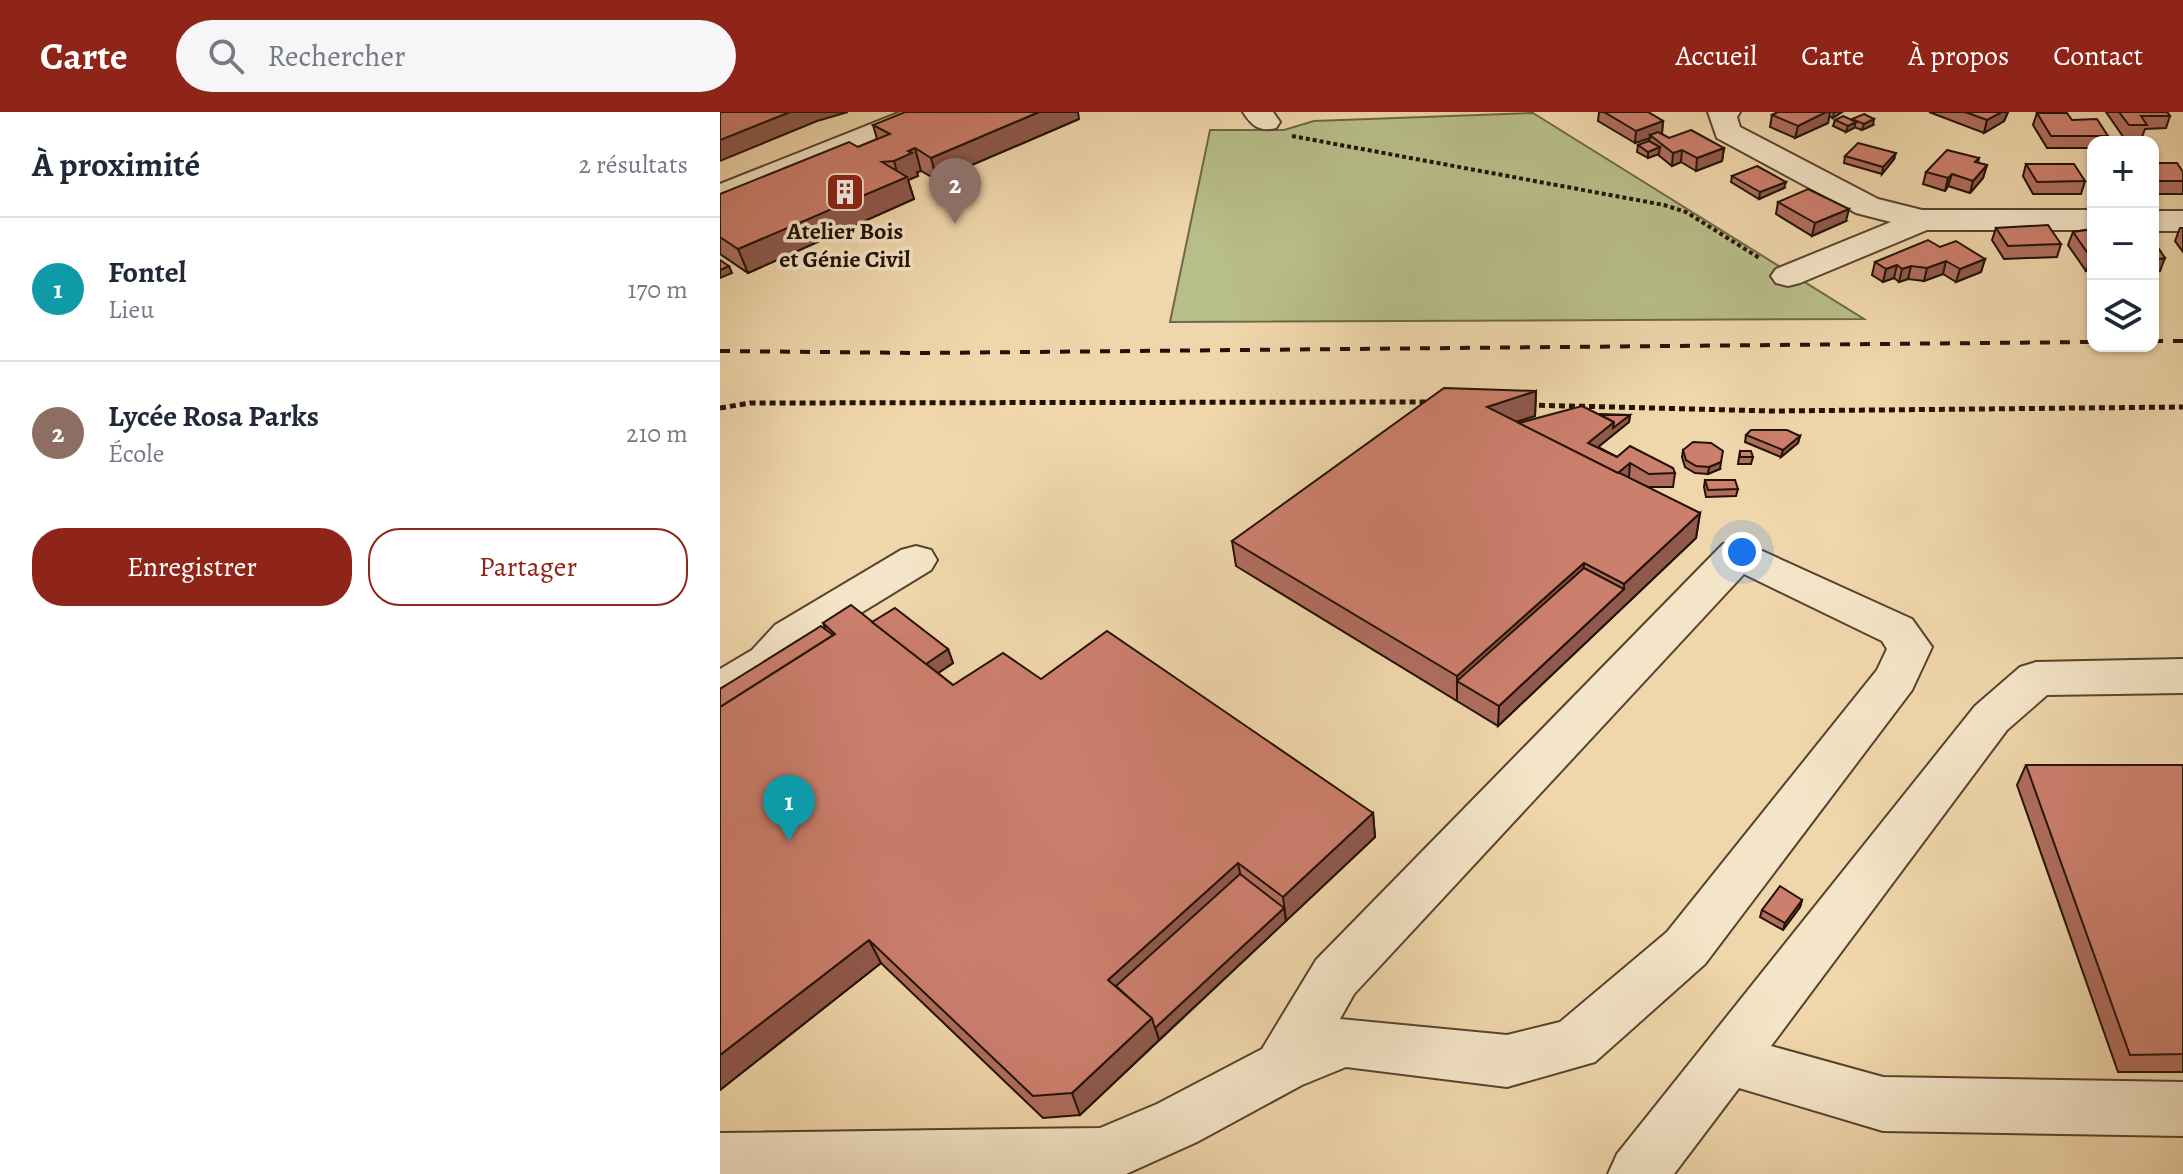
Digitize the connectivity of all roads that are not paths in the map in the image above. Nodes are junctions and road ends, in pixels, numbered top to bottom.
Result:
1 (926, 112) edge
2 (1726, 112) edge
3 (720, 195) edge
4 (1922, 220) junction
5 (2087, 220) edge
6 (2159, 221) edge
7 (2183, 221) edge
8 (1788, 276) road end
9 (916, 560) dead end
10 (790, 636) junction
11 (720, 658) edge
12 (2183, 676) edge
13 (720, 691) edge
14 (1727, 1059) junction
15 (1282, 1067) junction
16 (2183, 1109) edge
17 (720, 1161) edge
18 (1638, 1174) edge

1 - 3 street
2 - 4 street
4 - 5 street
4 - 8 street
6 - 7 street
9 - 10 street
10 - 11 street
10 - 13 street
12 - 14 street
14 - 16 street
14 - 18 street
15 - 15 street
15 - 17 street

